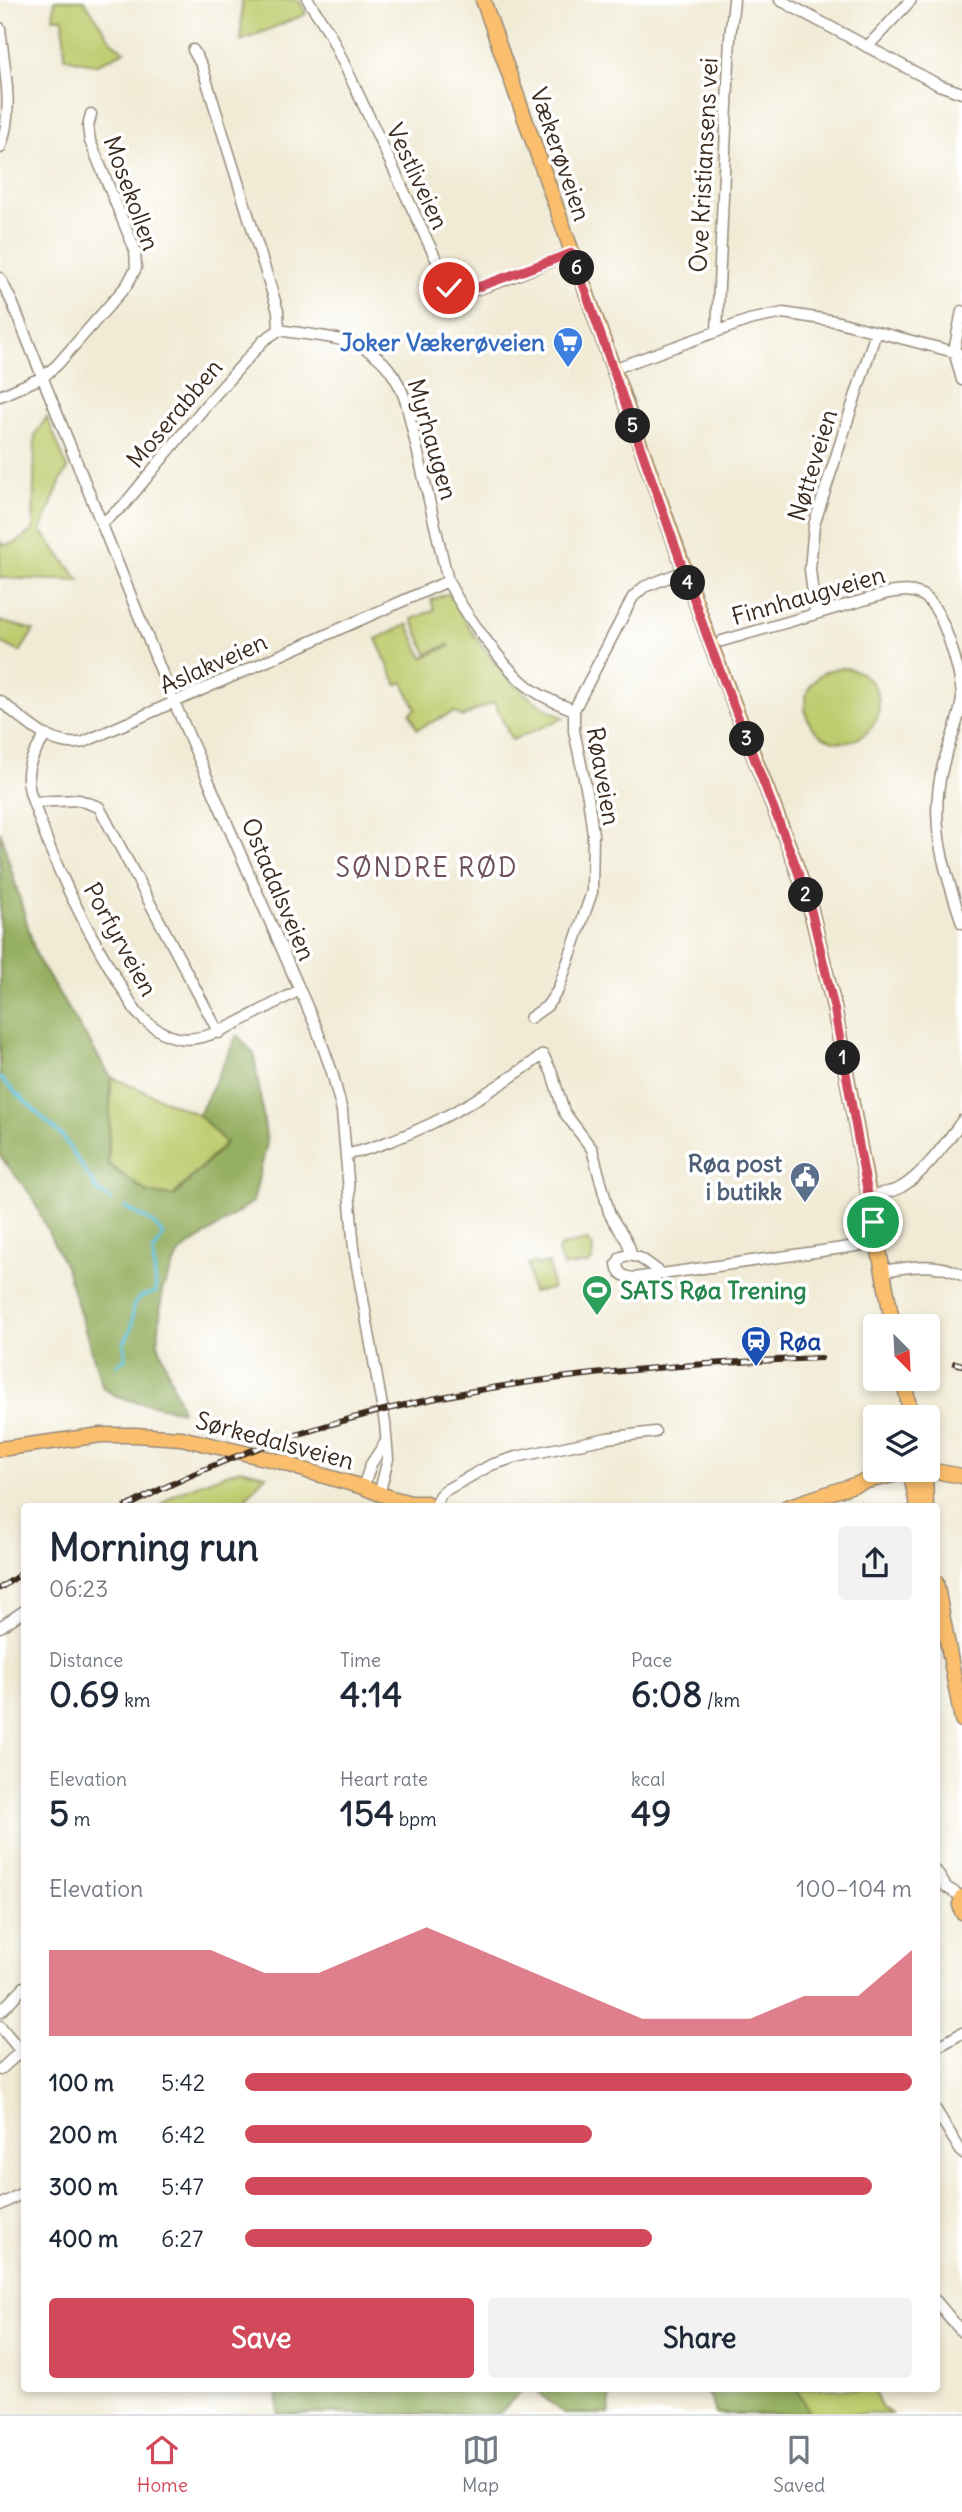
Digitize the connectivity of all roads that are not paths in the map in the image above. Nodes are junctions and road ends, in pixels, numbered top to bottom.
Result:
1 (308, 0) edge
2 (483, 0) edge
3 (734, 0) edge
4 (780, 0) edge
5 (911, 0) edge
6 (0, 28) edge
7 (867, 47) junction
8 (193, 50) dead end
9 (962, 93) edge
10 (91, 114) dead end
11 (0, 148) edge
12 (572, 253) junction
13 (0, 278) edge
14 (962, 311) edge
15 (279, 330) junction
16 (718, 331) junction
17 (876, 331) junction
18 (958, 352) edge
19 (613, 369) junction
20 (43, 377) junction
21 (962, 380) edge
22 (0, 396) edge
23 (102, 523) junction
24 (684, 571) junction
25 (448, 581) junction
26 (816, 613) junction
27 (722, 641) dead end
28 (962, 696) edge
29 (0, 701) edge
30 (175, 703) junction
31 (574, 710) junction
32 (46, 735) junction
33 (33, 802) junction
34 (962, 923) edge
35 (300, 990) junction
36 (530, 1018) dead end
37 (219, 1032) junction
38 (962, 1121) edge
39 (346, 1154) junction
40 (867, 1195) junction
41 (877, 1243) junction
42 (631, 1254) junction
43 (883, 1271) junction
44 (661, 1273) junction
45 (962, 1275) edge
46 (891, 1314) edge
47 (655, 1432) dead end
48 (50, 1442) junction
49 (385, 1443) junction
50 (0, 1449) edge
51 (0, 1456) edge
52 (940, 1472) edge
53 (962, 1476) edge
54 (863, 1482) edge
55 (914, 1482) edge
56 (926, 1482) edge
57 (363, 1487) junction
58 (380, 1491) junction
59 (430, 1503) edge
60 (435, 1503) edge
61 (798, 1503) edge
62 (918, 1503) edge
63 (926, 1503) edge
64 (940, 1603) edge
65 (21, 1613) edge
66 (0, 1627) edge
67 (962, 1720) edge
68 (940, 1885) edge
69 (962, 1897) edge
70 (962, 1912) edge
71 (21, 1990) edge
72 (0, 2012) edge
73 (0, 2026) edge
74 (962, 2033) edge
75 (940, 2047) edge
76 (21, 2051) edge
77 (21, 2054) edge
78 (0, 2070) edge
79 (940, 2117) edge
80 (962, 2153) edge
81 (21, 2194) edge
82 (0, 2205) edge
83 (940, 2306) edge
84 (962, 2332) edge

1 - 12 street, Vestliveien
2 - 12 main road, Vækerøveien
3 - 16 street, Ove Kristiansens vei
4 - 7 street
5 - 7 street
6 - 11 street
7 - 9 street
8 - 15 street
10 - 20 street, Mosekollen
12 - 19 main road, Vækerøveien
13 - 20 street, Ostadalsveien
14 - 18 street
15 - 23 street, Moserabben
15 - 25 street, Myrhaugen
16 - 17 street
16 - 19 street
17 - 18 street
17 - 26 street, Nøtteveien
18 - 21 street
19 - 24 main road, Vækerøveien
20 - 22 street
20 - 23 street, Ostadalsveien
23 - 30 street, Ostadalsveien
24 - 31 street, Røaveien
24 - 40 main road, Vækerøveien
25 - 30 street, Aslakveien
25 - 31 street, Myrhaugen
26 - 27 street, Finnhaugveien
26 - 28 street, Finnhaugveien
28 - 34 street, Finnhaugveien
29 - 32 street, Aslakveien
30 - 32 street, Aslakveien
30 - 35 street, Ostadalsveien
31 - 36 street, Røaveien
32 - 33 street, Porfyrveien
33 - 37 street, Porfyrveien
33 - 37 street, Porfyrveien
35 - 37 street, Porfyrveien
35 - 39 street, Ostadalsveien
38 - 40 street
39 - 42 street
39 - 49 street, Ostadalsveien
40 - 41 main road, Vækerøveien
41 - 43 main road, Vækerøveien
41 - 44 street
42 - 44 street
42 - 44 street
43 - 45 street
43 - 46 main road, Vækerøveien
47 - 60 street
48 - 50 main road, Sørkedalsveien
48 - 51 main road, Sørkedalsveien
48 - 57 main road, Sørkedalsveien
49 - 57 street
49 - 58 street, Ostadalsveien
52 - 53 main road
54 - 61 main road
55 - 62 main road
56 - 63 main road
57 - 58 main road, Sørkedalsveien
58 - 59 main road, Sørkedalsveien
64 - 67 main road
65 - 66 street
68 - 69 street
69 - 70 main road
71 - 72 street
73 - 76 street
74 - 75 street
77 - 78 street
79 - 80 street
81 - 82 street
83 - 84 street

